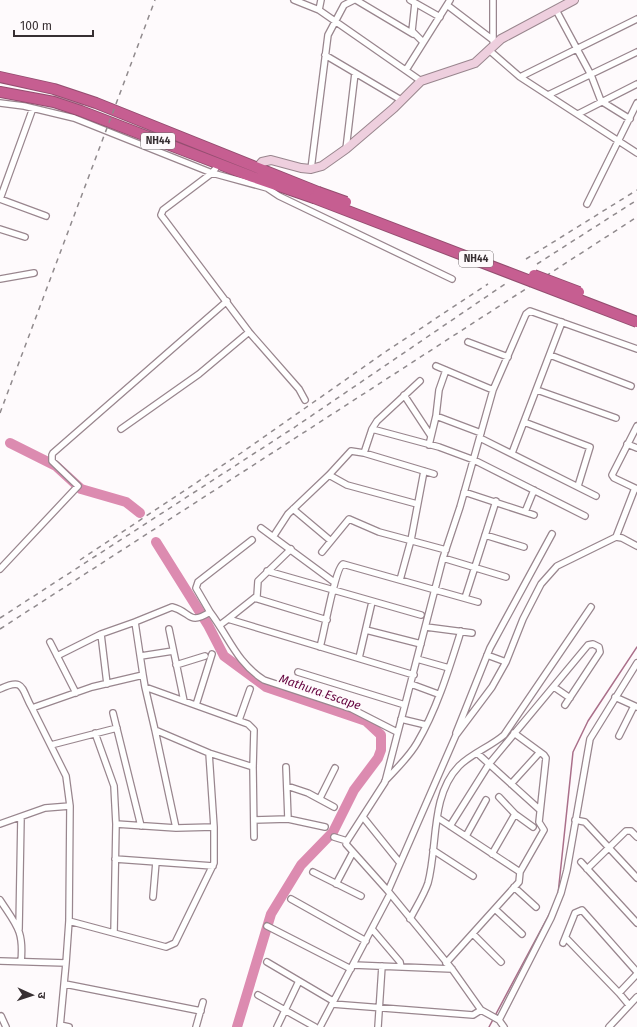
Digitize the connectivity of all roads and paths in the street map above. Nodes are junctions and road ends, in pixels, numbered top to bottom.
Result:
1 (294, 0) edge
2 (321, 0) edge
3 (355, 0) edge
4 (493, 0) edge
5 (574, 0) edge
6 (412, 1) edge
7 (448, 3) edge
8 (319, 10) junction
9 (556, 10) junction
10 (440, 17) junction
11 (637, 19) edge
12 (335, 21) junction
13 (413, 34) junction
14 (423, 42) junction
15 (492, 45) junction
16 (577, 49) junction
17 (637, 52) edge
18 (325, 55) junction
19 (406, 70) junction
20 (355, 73) junction
21 (591, 75) junction
22 (0, 77) edge
23 (520, 77) junction
24 (421, 80) junction
25 (637, 84) edge
26 (0, 92) edge
27 (548, 96) junction
28 (401, 100) junction
29 (601, 101) junction
30 (0, 102) edge
31 (637, 103) edge
32 (33, 108) junction
33 (578, 114) junction
34 (630, 119) junction
35 (618, 141) junction
36 (346, 149) junction
37 (637, 153) edge
38 (219, 164) junction
39 (257, 168) junction
40 (311, 169) junction
41 (212, 173) junction
42 (316, 195) junction
43 (0, 199) edge
44 (587, 204) dead end
45 (46, 216) dead end
46 (0, 229) edge
47 (25, 237) dead end
48 (34, 274) dead end
49 (2, 279) edge
50 (452, 279) dead end
51 (0, 285) edge
52 (227, 301) junction
53 (637, 315) edge
54 (562, 322) junction
55 (637, 322) edge
56 (249, 332) junction
57 (468, 342) dead end
58 (637, 349) edge
59 (550, 355) junction
60 (508, 357) junction
61 (436, 366) dead end
62 (446, 370) junction
63 (420, 381) dead end
64 (631, 386) dead end
65 (493, 390) junction
66 (537, 390) junction
67 (404, 395) junction
68 (305, 400) dead end
69 (436, 416) junction
70 (616, 418) dead end
71 (524, 422) junction
72 (637, 426) edge
73 (372, 429) junction
74 (121, 430) dead end
75 (431, 436) junction
76 (480, 436) junction
77 (627, 444) junction
78 (429, 445) junction
79 (637, 448) edge
80 (364, 453) junction
81 (512, 453) junction
82 (474, 460) junction
83 (424, 471) junction
84 (434, 474) dead end
85 (329, 475) junction
86 (578, 486) junction
87 (636, 488) edge
88 (534, 490) junction
89 (464, 492) junction
90 (596, 496) dead end
91 (496, 501) junction
92 (417, 504) junction
93 (293, 509) junction
94 (525, 512) junction
95 (534, 515) dead end
96 (585, 516) dead end
97 (261, 528) dead end
98 (485, 534) junction
99 (552, 534) dead end
100 (273, 537) junction
101 (616, 537) junction
102 (252, 540) dead end
103 (411, 540) junction
104 (331, 541) junction
105 (637, 546) edge
106 (524, 547) dead end
107 (291, 549) junction
108 (446, 550) junction
109 (322, 552) dead end
110 (443, 558) junction
111 (475, 567) junction
112 (0, 569) edge
113 (267, 571) junction
114 (506, 577) dead end
115 (400, 580) junction
116 (334, 582) junction
117 (333, 590) junction
118 (436, 591) junction
119 (255, 598) junction
120 (465, 598) junction
121 (372, 602) junction
122 (478, 602) dead end
123 (591, 607) dead end
124 (209, 613) junction
125 (421, 615) dead end
126 (228, 619) junction
127 (327, 620) junction
128 (135, 622) junction
129 (220, 625) junction
130 (426, 627) junction
131 (169, 629) dead end
132 (366, 630) junction
133 (461, 631) junction
134 (472, 633) dead end
135 (102, 634) junction
136 (50, 642) dead end
137 (421, 644) junction
138 (320, 647) junction
139 (173, 651) junction
140 (212, 654) dead end
141 (487, 655) junction
142 (57, 656) junction
143 (141, 656) junction
144 (205, 656) dead end
145 (359, 658) junction
146 (417, 659) junction
147 (506, 662) junction
148 (176, 665) junction
149 (636, 666) edge
150 (449, 668) junction
151 (298, 672) dead end
152 (143, 675) junction
153 (414, 675) junction
154 (107, 684) junction
155 (411, 684) junction
156 (145, 687) junction
157 (554, 687) junction
158 (0, 689) edge
159 (250, 689) dead end
160 (76, 693) junction
161 (438, 694) junction
162 (615, 697) junction
163 (570, 698) junction
164 (184, 701) junction
165 (405, 705) junction
166 (565, 705) dead end
167 (196, 706) junction
168 (635, 706) edge
169 (32, 708) junction
170 (113, 713) dead end
171 (401, 719) junction
172 (239, 720) junction
173 (426, 726) junction
174 (117, 728) junction
175 (155, 730) junction
176 (397, 732) junction
177 (95, 733) junction
178 (514, 733) junction
179 (456, 735) junction
180 (619, 736) dead end
181 (51, 745) junction
182 (540, 752) junction
183 (209, 753) junction
184 (477, 753) junction
185 (489, 764) junction
186 (252, 767) junction
187 (286, 767) dead end
188 (335, 768) dead end
189 (385, 782) junction
190 (511, 784) junction
191 (287, 786) junction
192 (499, 797) dead end
193 (320, 798) junction
194 (486, 800) dead end
195 (70, 806) junction
196 (334, 807) dead end
197 (540, 810) junction
198 (515, 814) junction
199 (21, 817) junction
200 (362, 817) junction
201 (438, 818) junction
202 (288, 819) junction
203 (254, 820) junction
204 (575, 820) junction
205 (0, 824) edge
206 (116, 824) junction
207 (141, 826) junction
208 (450, 826) junction
209 (214, 827) junction
210 (325, 827) dead end
211 (533, 827) dead end
212 (176, 828) junction
213 (334, 836) dead end
214 (466, 836) junction
215 (254, 837) dead end
216 (637, 837) edge
217 (347, 841) junction
218 (609, 848) junction
219 (433, 850) junction
220 (353, 852) junction
221 (492, 854) junction
222 (115, 859) junction
223 (156, 862) junction
224 (581, 862) dead end
225 (400, 863) junction
226 (213, 866) junction
227 (587, 869) junction
228 (313, 872) dead end
229 (520, 872) junction
230 (473, 876) dead end
231 (637, 878) edge
232 (336, 884) junction
233 (514, 887) junction
234 (389, 892) junction
235 (362, 896) dead end
236 (153, 898) dead end
237 (291, 899) dead end
238 (0, 900) edge
239 (536, 907) dead end
240 (495, 908) junction
241 (410, 918) junction
242 (69, 921) junction
243 (637, 923) edge
244 (267, 926) dead end
245 (19, 929) junction
246 (372, 929) junction
247 (114, 933) junction
248 (473, 934) junction
249 (522, 934) dead end
250 (366, 941) junction
251 (0, 961) edge
252 (21, 962) junction
253 (267, 962) dead end
254 (501, 962) dead end
255 (66, 963) junction
256 (446, 963) junction
257 (382, 966) junction
258 (352, 967) junction
259 (401, 967) junction
260 (452, 969) junction
261 (637, 973) edge
262 (299, 981) junction
263 (65, 984) junction
264 (619, 994) junction
265 (258, 995) dead end
266 (637, 997) edge
267 (203, 1002) dead end
268 (333, 1003) junction
269 (630, 1005) junction
270 (379, 1008) junction
271 (285, 1010) junction
272 (201, 1011) junction
273 (483, 1012) junction
274 (0, 1016) edge
275 (498, 1019) junction
276 (60, 1026) edge
277 (6, 1027) edge
278 (69, 1027) edge
279 (196, 1027) edge
280 (277, 1027) edge
281 (315, 1027) edge
282 (320, 1027) edge
283 (378, 1027) edge
284 (504, 1027) edge
285 (609, 1027) edge

1 - 8 street
2 - 8 street
3 - 12 street
3 - 13 street
4 - 15 street
5 - 9 street
6 - 10 street
6 - 13 street
7 - 10 street
7 - 15 street
8 - 12 street
9 - 15 street
9 - 16 street
10 - 14 street
11 - 16 street
12 - 18 street
12 - 19 street
13 - 14 street
14 - 19 street
15 - 23 street
15 - 24 street
16 - 21 street
16 - 23 street
17 - 21 street
18 - 20 street
18 - 40 street
19 - 24 street
20 - 28 street
20 - 36 street
21 - 27 street
21 - 29 street
22 - 39 highway, NH44
23 - 27 street
24 - 28 street
25 - 29 street
26 - 38 highway, NH44
27 - 33 street
28 - 36 street
29 - 33 street
29 - 34 street
30 - 32 street
31 - 34 street
32 - 41 street
32 - 43 street
33 - 35 street
34 - 35 street
35 - 37 street
35 - 44 street
36 - 40 street
38 - 41 street
38 - 42 highway, NH44
39 - 40 street
39 - 42 highway, NH44
41 - 50 street
41 - 52 street
42 - 53 highway, NH44, bridge
42 - 55 highway, NH44, bridge
43 - 45 street
46 - 47 street
48 - 49 street
49 - 51 street
52 - 56 street
52 - 112 street
54 - 58 street
54 - 59 street
54 - 60 street
56 - 68 street
56 - 74 street
57 - 60 street
59 - 64 street
59 - 66 street
60 - 65 street
61 - 62 street
62 - 65 street
62 - 69 street
63 - 67 street
65 - 76 street
66 - 70 street
66 - 71 street
67 - 73 street
67 - 75 street
69 - 75 street
69 - 76 street
71 - 81 street
71 - 86 street
72 - 77 street
73 - 78 street
73 - 80 street
75 - 78 street
76 - 81 street
76 - 82 street
77 - 79 street
77 - 87 street
78 - 82 street
80 - 83 street
80 - 85 street
81 - 86 street
82 - 88 street
82 - 89 street
83 - 84 street
83 - 92 street
85 - 92 street
85 - 93 street
86 - 90 street
87 - 101 street
88 - 94 street
88 - 96 street
89 - 91 street
89 - 108 street
91 - 94 street
91 - 98 street
92 - 103 street
93 - 100 street
93 - 104 street
94 - 95 street
97 - 100 street
98 - 106 street
98 - 111 street
99 - 141 street
100 - 107 street
101 - 105 street
101 - 147 street
102 - 124 street
103 - 104 street
103 - 108 street
103 - 115 street
104 - 109 street
107 - 113 street
107 - 116 street
108 - 110 street
110 - 111 street
110 - 118 street
111 - 114 street
111 - 120 street
113 - 117 street
113 - 119 street
115 - 116 street
115 - 118 street
116 - 117 street
117 - 121 street
117 - 127 street
118 - 120 street
118 - 130 street
119 - 126 street
119 - 127 street
120 - 122 street
121 - 125 street
121 - 132 street
123 - 184 street
124 - 128 street
124 - 129 street
126 - 129 street
126 - 138 street
127 - 138 street
128 - 135 street
128 - 143 street
129 - 176 street
130 - 133 street
130 - 137 street
131 - 139 street
132 - 137 street
132 - 145 street
133 - 134 street
133 - 150 street
135 - 142 street
135 - 154 street
136 - 142 street
137 - 146 street
138 - 145 street
139 - 143 street
139 - 148 street
140 - 167 street
141 - 147 street
141 - 179 street
142 - 160 street
143 - 152 street
144 - 148 street
145 - 153 street
146 - 150 street
146 - 153 street
147 - 179 street
148 - 164 street
149 - 162 street
150 - 161 street
151 - 165 street
152 - 154 street
152 - 156 street
153 - 155 street
154 - 160 street
155 - 161 street
155 - 165 street
156 - 164 street
156 - 175 street
157 - 163 street
157 - 163 street
157 - 178 street
158 - 169 street
159 - 172 street
160 - 169 street
161 - 173 street
162 - 168 street
162 - 204 street
163 - 166 street
164 - 167 street
165 - 171 street
167 - 172 street
168 - 180 street
169 - 181 street
170 - 174 street
171 - 173 street
171 - 176 street
172 - 186 street
173 - 189 street
174 - 177 street
174 - 207 street
175 - 183 street
175 - 212 street
176 - 189 street
177 - 181 street
177 - 206 street
178 - 182 street
178 - 185 street
179 - 225 street
181 - 195 street
182 - 190 street
182 - 197 street
183 - 186 street
183 - 209 street
184 - 185 street
184 - 201 street
185 - 190 street
185 - 208 street
186 - 203 street
187 - 191 street
188 - 193 street
189 - 200 street
190 - 197 street
191 - 193 street
191 - 202 street
192 - 198 street
193 - 196 street
194 - 214 street
195 - 199 street
195 - 242 street
197 - 229 street
198 - 211 street
198 - 221 street
199 - 205 street
199 - 245 street
200 - 217 street
200 - 225 street
201 - 208 street
201 - 219 street
202 - 203 street
202 - 210 street
203 - 215 street
204 - 218 street
204 - 275 street
206 - 207 street
206 - 222 street
207 - 212 street
208 - 214 street
209 - 212 street
209 - 226 street
213 - 217 street
214 - 221 street
216 - 218 street
217 - 220 street
218 - 227 street
218 - 231 street
219 - 230 street
219 - 241 street
220 - 232 street
220 - 234 street
221 - 229 street
222 - 223 street
222 - 247 street
223 - 226 street
223 - 236 street
224 - 227 street
225 - 234 street
226 - 247 street
227 - 243 street
228 - 232 street
229 - 233 street
232 - 235 street
233 - 239 street
233 - 240 street
234 - 241 street
234 - 246 street
237 - 250 street
238 - 245 street
240 - 248 street
240 - 249 street
241 - 256 street
242 - 247 street
242 - 255 street
244 - 258 street
245 - 252 street
246 - 250 street
246 - 259 street
248 - 254 street
248 - 256 street
250 - 258 street
251 - 252 street
252 - 255 street
253 - 262 street
255 - 263 street
256 - 260 street
257 - 258 street
257 - 259 street
257 - 270 street
258 - 268 street
259 - 260 street
260 - 273 street
261 - 264 street
261 - 264 street
262 - 268 street
262 - 271 street
263 - 272 street
263 - 276 street
264 - 269 street
265 - 271 street
266 - 269 street
267 - 272 street
268 - 270 street
268 - 282 street
269 - 285 street
270 - 273 street
270 - 283 street
271 - 280 street
271 - 281 street
272 - 279 street
273 - 275 street
274 - 277 street
275 - 284 street
276 - 278 street

